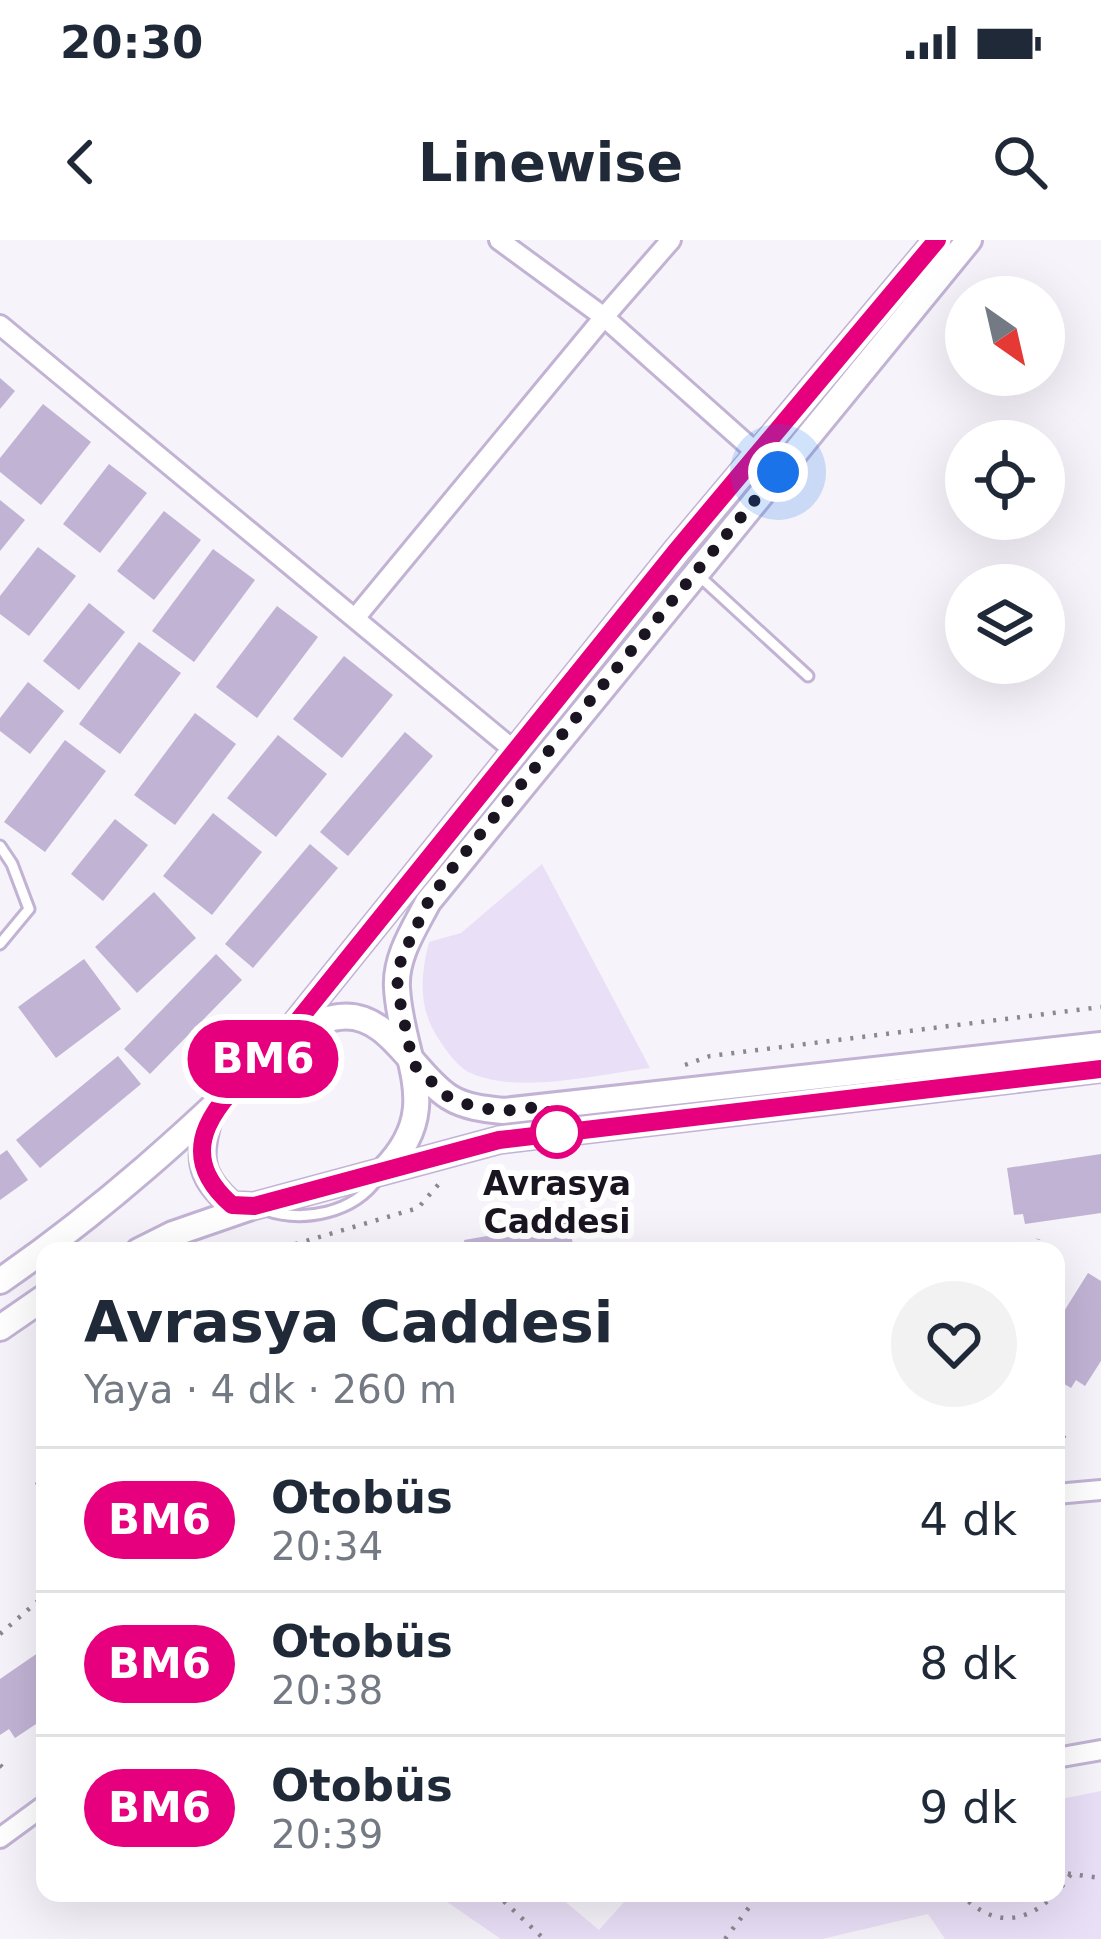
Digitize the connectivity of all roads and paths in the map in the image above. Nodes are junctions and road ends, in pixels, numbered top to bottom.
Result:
1 (499, 240) edge
2 (671, 240) edge
3 (937, 240) edge
4 (969, 240) edge
5 (604, 317) junction
6 (0, 325) edge
7 (759, 455) junction
8 (695, 573) junction
9 (356, 617) junction
10 (808, 676) dead end
11 (516, 752) junction
12 (0, 846) edge
13 (0, 944) edge
14 (1101, 1007) edge
15 (280, 1043) junction
16 (1101, 1045) edge
17 (413, 1064) junction
18 (677, 1068) dead end
19 (1101, 1069) edge
20 (210, 1114) junction
21 (383, 1171) junction
22 (448, 1174) dead end
23 (254, 1206) junction
24 (1038, 1238) dead end
25 (53, 1242) edge
26 (157, 1242) edge
27 (303, 1242) edge
28 (1037, 1242) edge
29 (36, 1254) edge
30 (0, 1281) edge
31 (36, 1304) edge
32 (0, 1328) edge
33 (1065, 1439) edge
34 (1069, 1445) dead end
35 (1101, 1490) edge
36 (1065, 1494) edge
37 (36, 1603) edge
38 (0, 1634) edge
39 (1101, 1750) edge
40 (1065, 1756) edge
41 (0, 1765) edge
42 (8, 1773) dead end
43 (36, 1812) edge
44 (0, 1838) edge
45 (1065, 1873) edge
46 (1071, 1874) junction
47 (1101, 1878) edge
48 (1065, 1881) edge
49 (504, 1902) edge
50 (753, 1902) edge
51 (971, 1902) edge
52 (1046, 1902) edge
53 (544, 1939) edge
54 (725, 1939) edge

1 - 5 street
2 - 5 street
3 - 7 street
4 - 8 street
5 - 7 street
5 - 9 street
6 - 9 street
7 - 11 street
8 - 10 lane
8 - 17 street
9 - 11 street
11 - 15 street
12 - 13 lane
14 - 18 path
15 - 17 street
15 - 20 street
16 - 17 street
17 - 21 street
19 - 21 street
20 - 23 street
20 - 25 street
21 - 23 street
22 - 27 path
23 - 26 street
24 - 28 path
29 - 30 street
31 - 32 street
33 - 34 path
35 - 36 street
37 - 38 path
39 - 40 street
41 - 42 path
43 - 44 street
45 - 46 path
46 - 47 path
46 - 48 path
49 - 53 path
50 - 54 path
51 - 52 path

